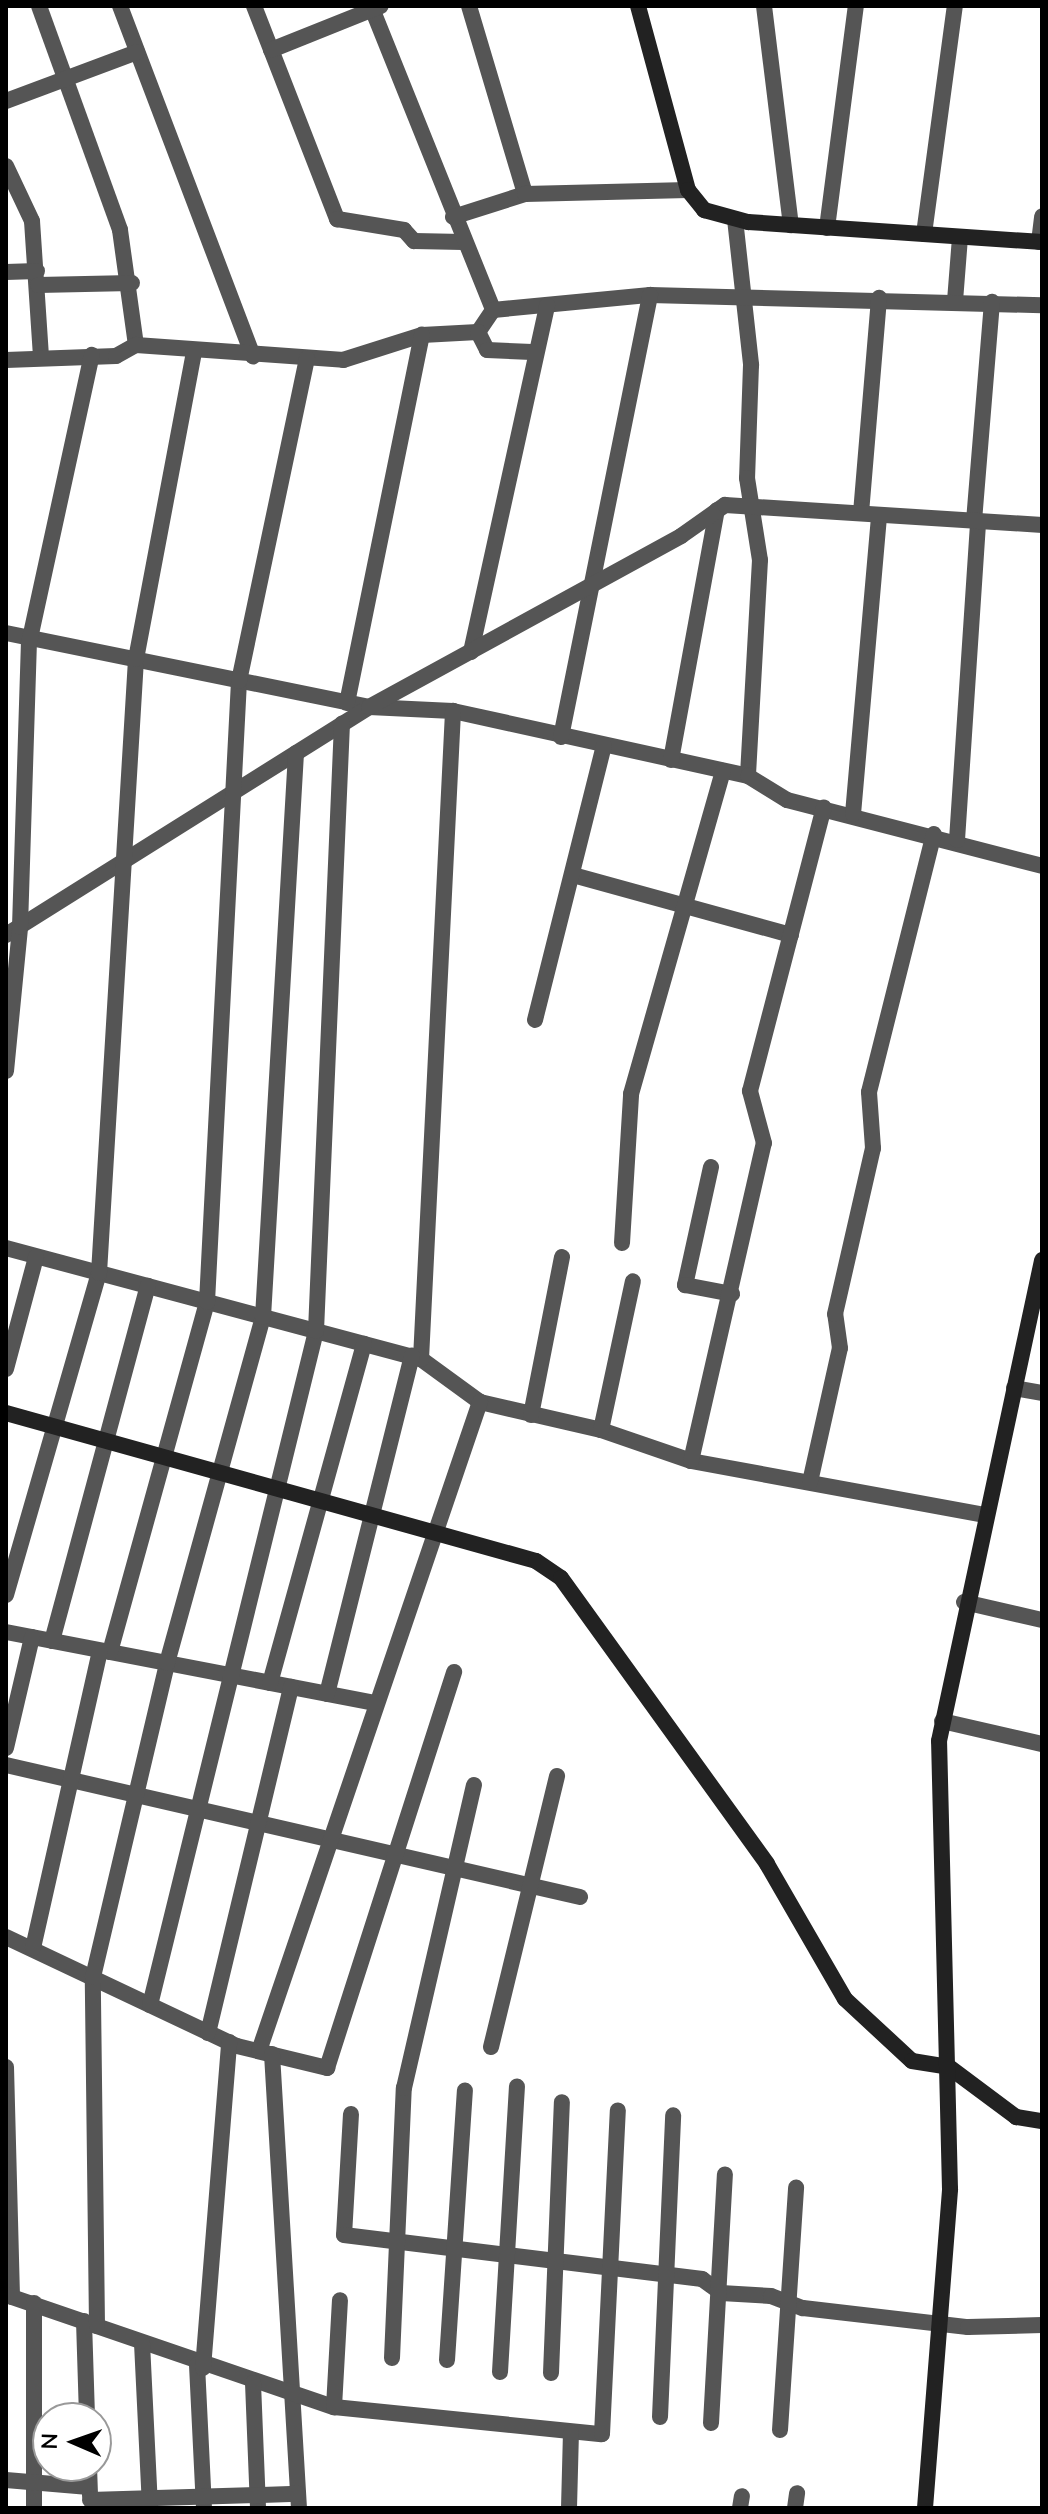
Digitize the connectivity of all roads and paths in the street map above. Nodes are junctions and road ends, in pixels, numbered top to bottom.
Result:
1 (39, 6) edge
2 (120, 6) edge
3 (254, 6) edge
4 (469, 6) edge
5 (638, 6) edge
6 (764, 6) edge
7 (856, 6) edge
8 (955, 6) edge
9 (374, 7) edge
10 (271, 50) junction
11 (137, 52) junction
12 (68, 78) junction
13 (6, 101) edge
14 (6, 166) edge
15 (688, 190) junction
16 (525, 194) junction
17 (1042, 216) edge
18 (453, 217) junction
19 (735, 219) junction
20 (791, 225) junction
21 (827, 228) junction
22 (924, 234) junction
23 (960, 237) junction
24 (463, 242) junction
25 (1040, 242) edge
26 (6, 272) edge
27 (37, 278) junction
28 (132, 283) junction
29 (650, 295) junction
30 (742, 295) junction
31 (879, 298) junction
32 (955, 301) junction
33 (992, 302) junction
34 (547, 305) junction
35 (1042, 305) edge
36 (493, 310) junction
37 (478, 332) junction
38 (422, 335) junction
39 (136, 345) junction
40 (194, 351) junction
41 (532, 352) junction
42 (92, 355) junction
43 (41, 356) junction
44 (253, 357) junction
45 (307, 358) junction
46 (6, 360) edge
47 (754, 506) junction
48 (717, 510) junction
49 (861, 513) junction
50 (879, 515) junction
51 (976, 521) junction
52 (1042, 525) edge
53 (590, 587) junction
54 (6, 633) edge
55 (30, 638) junction
56 (471, 652) junction
57 (136, 659) junction
58 (239, 681) junction
59 (347, 703) junction
60 (369, 707) junction
61 (453, 711) junction
62 (342, 724) junction
63 (561, 737) junction
64 (604, 746) junction
65 (296, 753) junction
66 (671, 760) junction
67 (723, 771) junction
68 (748, 776) junction
69 (236, 791) junction
70 (824, 807) junction
71 (853, 814) junction
72 (934, 834) junction
73 (957, 840) junction
74 (129, 859) junction
75 (1042, 866) edge
76 (573, 875) junction
77 (686, 906) junction
78 (13, 931) edge
79 (791, 935) junction
80 (535, 1020) dead end
81 (6, 1071) edge
82 (711, 1167) dead end
83 (622, 1243) dead end
84 (6, 1248) edge
85 (36, 1257) junction
86 (562, 1257) dead end
87 (1042, 1260) edge
88 (99, 1273) junction
89 (633, 1281) dead end
90 (148, 1286) junction
91 (732, 1294) junction
92 (207, 1302) junction
93 (1037, 1304) edge
94 (263, 1317) junction
95 (316, 1331) junction
96 (364, 1344) junction
97 (416, 1358) junction
98 (6, 1369) edge
99 (1014, 1388) junction
100 (1042, 1393) edge
101 (480, 1402) junction
102 (6, 1413) edge
103 (531, 1415) junction
104 (56, 1427) junction
105 (601, 1430) junction
106 (108, 1442) junction
107 (165, 1458) junction
108 (691, 1461) junction
109 (217, 1472) junction
110 (810, 1482) junction
111 (277, 1489) junction
112 (325, 1503) junction
113 (984, 1515) junction
114 (372, 1516) junction
115 (433, 1533) junction
116 (6, 1595) edge
117 (964, 1602) junction
118 (1042, 1620) edge
119 (6, 1632) edge
120 (32, 1637) junction
121 (52, 1641) junction
122 (105, 1652) junction
123 (167, 1663) junction
124 (454, 1672) dead end
125 (231, 1675) junction
126 (270, 1683) junction
127 (291, 1687) junction
128 (327, 1694) junction
129 (374, 1703) junction
130 (942, 1721) junction
131 (1042, 1744) edge
132 (6, 1748) edge
133 (6, 1765) edge
134 (557, 1776) dead end
135 (71, 1780) junction
136 (474, 1785) dead end
137 (134, 1795) junction
138 (195, 1809) junction
139 (259, 1824) junction
140 (328, 1840) junction
141 (396, 1857) junction
142 (457, 1873) junction
143 (532, 1888) junction
144 (580, 1897) dead end
145 (6, 1937) edge
146 (33, 1948) junction
147 (93, 1977) junction
148 (150, 2005) junction
149 (208, 2033) junction
150 (229, 2042) junction
151 (491, 2047) dead end
152 (266, 2053) junction
153 (944, 2065) junction
154 (6, 2067) edge
155 (517, 2087) dead end
156 (465, 2091) dead end
157 (562, 2102) dead end
158 (618, 2110) dead end
159 (351, 2114) dead end
160 (673, 2115) dead end
161 (1042, 2121) edge
162 (725, 2174) dead end
163 (796, 2188) dead end
164 (398, 2242) junction
165 (454, 2248) junction
166 (502, 2254) junction
167 (560, 2260) junction
168 (616, 2270) junction
169 (667, 2277) junction
170 (721, 2293) junction
171 (9, 2296) edge
172 (340, 2300) dead end
173 (787, 2302) junction
174 (34, 2303) junction
175 (938, 2321) junction
176 (91, 2323) junction
177 (1042, 2325) edge
178 (142, 2343) junction
179 (392, 2358) dead end
180 (447, 2360) dead end
181 (200, 2366) junction
182 (500, 2372) dead end
183 (551, 2373) dead end
184 (253, 2383) junction
185 (287, 2393) junction
186 (88, 2402) edge
187 (334, 2407) junction
188 (660, 2417) dead end
189 (711, 2423) dead end
190 (780, 2430) dead end
191 (571, 2433) junction
192 (6, 2480) edge
193 (34, 2486) junction
194 (90, 2498) edge
195 (299, 2501) edge
196 (149, 2502) edge
197 (204, 2502) edge
198 (258, 2502) edge
199 (34, 2508) edge
200 (569, 2508) edge
201 (925, 2508) edge

1 - 12 street
2 - 11 street
3 - 10 street
4 - 16 street
5 - 15 street
6 - 20 street
7 - 21 street
8 - 22 street
9 - 10 street
9 - 18 street
10 - 24 street
11 - 12 street
11 - 44 street
12 - 13 street
12 - 28 street
14 - 27 street
15 - 16 street
15 - 19 street
16 - 18 street
17 - 25 street
18 - 24 street
19 - 20 street
19 - 30 street
20 - 21 street
21 - 22 street
22 - 23 street
23 - 25 street
23 - 32 street
24 - 36 street
26 - 27 street
27 - 28 street
27 - 43 street
28 - 39 street
29 - 30 street
29 - 34 street
29 - 53 street
30 - 31 street
30 - 47 street
31 - 32 street
31 - 49 street
32 - 33 street
33 - 35 street
33 - 51 street
34 - 36 street
34 - 41 street
36 - 37 street
37 - 38 street
37 - 41 street
38 - 45 street
38 - 59 street
39 - 40 street
39 - 42 street
40 - 44 street
40 - 57 street
41 - 56 street
42 - 43 street
42 - 55 street
43 - 46 street
44 - 45 street
45 - 58 street
47 - 48 street
47 - 49 street
47 - 68 street
48 - 53 street
48 - 66 street
49 - 50 street
50 - 51 street
50 - 71 street
51 - 52 street
51 - 73 street
53 - 56 street
53 - 63 street
54 - 55 street
55 - 57 street
55 - 78 street
56 - 60 street
57 - 58 street
57 - 74 street
58 - 59 street
58 - 69 street
59 - 60 street
60 - 61 street
60 - 62 street
61 - 63 street
61 - 97 street
62 - 65 street
62 - 95 street
63 - 64 street
64 - 66 street
64 - 76 street
65 - 69 street
65 - 94 street
66 - 67 street
67 - 68 street
67 - 77 street
68 - 70 street
69 - 74 street
69 - 92 street
70 - 71 street
70 - 79 street
71 - 72 street
72 - 73 street
72 - 110 street
73 - 75 street
74 - 78 street
74 - 88 street
76 - 77 street
76 - 80 street
77 - 79 street
77 - 83 street
78 - 81 street
79 - 91 street
82 - 91 street
84 - 85 street
85 - 88 street
85 - 98 street
86 - 103 street
87 - 93 street
88 - 90 street
88 - 104 street
89 - 105 street
90 - 92 street
90 - 106 street
91 - 108 street
92 - 94 street
92 - 107 street
93 - 99 street
94 - 95 street
94 - 109 street
95 - 96 street
95 - 111 street
96 - 97 street
96 - 112 street
97 - 101 street
97 - 114 street
99 - 100 street
99 - 113 street
101 - 103 street
101 - 115 street
102 - 104 street
103 - 105 street
104 - 106 street
104 - 116 street
105 - 108 street
106 - 107 street
106 - 121 street
107 - 109 street
107 - 122 street
108 - 110 street
109 - 111 street
109 - 123 street
110 - 113 street
111 - 112 street
111 - 125 street
112 - 114 street
112 - 126 street
113 - 117 street
114 - 115 street
114 - 128 street
115 - 129 street
115 - 153 street
117 - 118 street
117 - 130 street
119 - 120 street
120 - 121 street
120 - 132 street
121 - 122 street
122 - 123 street
122 - 135 street
123 - 125 street
123 - 137 street
124 - 141 street
125 - 126 street
125 - 138 street
126 - 127 street
127 - 128 street
127 - 139 street
128 - 129 street
129 - 140 street
130 - 131 street
130 - 153 street
133 - 135 street
134 - 143 street
135 - 137 street
135 - 146 street
136 - 142 street
137 - 138 street
137 - 147 street
138 - 139 street
138 - 148 street
139 - 140 street
139 - 149 street
140 - 141 street
140 - 152 street
141 - 142 street
141 - 152 street
142 - 143 street
142 - 164 street
143 - 144 street
143 - 151 street
145 - 146 street
146 - 147 street
147 - 148 street
147 - 176 street
148 - 149 street
149 - 150 street
150 - 152 street
150 - 181 street
152 - 185 street
153 - 161 street
153 - 175 street
154 - 171 street
155 - 166 street
156 - 165 street
157 - 167 street
158 - 168 street
159 - 164 street
160 - 169 street
162 - 170 street
163 - 173 street
164 - 165 street
164 - 179 street
165 - 166 street
165 - 180 street
166 - 167 street
166 - 182 street
167 - 168 street
167 - 183 street
168 - 169 street
168 - 191 street
169 - 170 street
169 - 188 street
170 - 173 street
170 - 189 street
171 - 174 street
172 - 187 street
173 - 175 street
173 - 190 street
174 - 176 street
174 - 193 street
175 - 177 street
175 - 201 street
176 - 178 street
176 - 186 street
178 - 181 street
178 - 196 street
181 - 184 street
181 - 197 street
184 - 185 street
184 - 198 street
185 - 187 street
185 - 195 street
187 - 191 street
191 - 200 street
192 - 193 street
193 - 194 street
193 - 199 street
194 - 196 street
195 - 198 street
196 - 197 street
197 - 198 street

